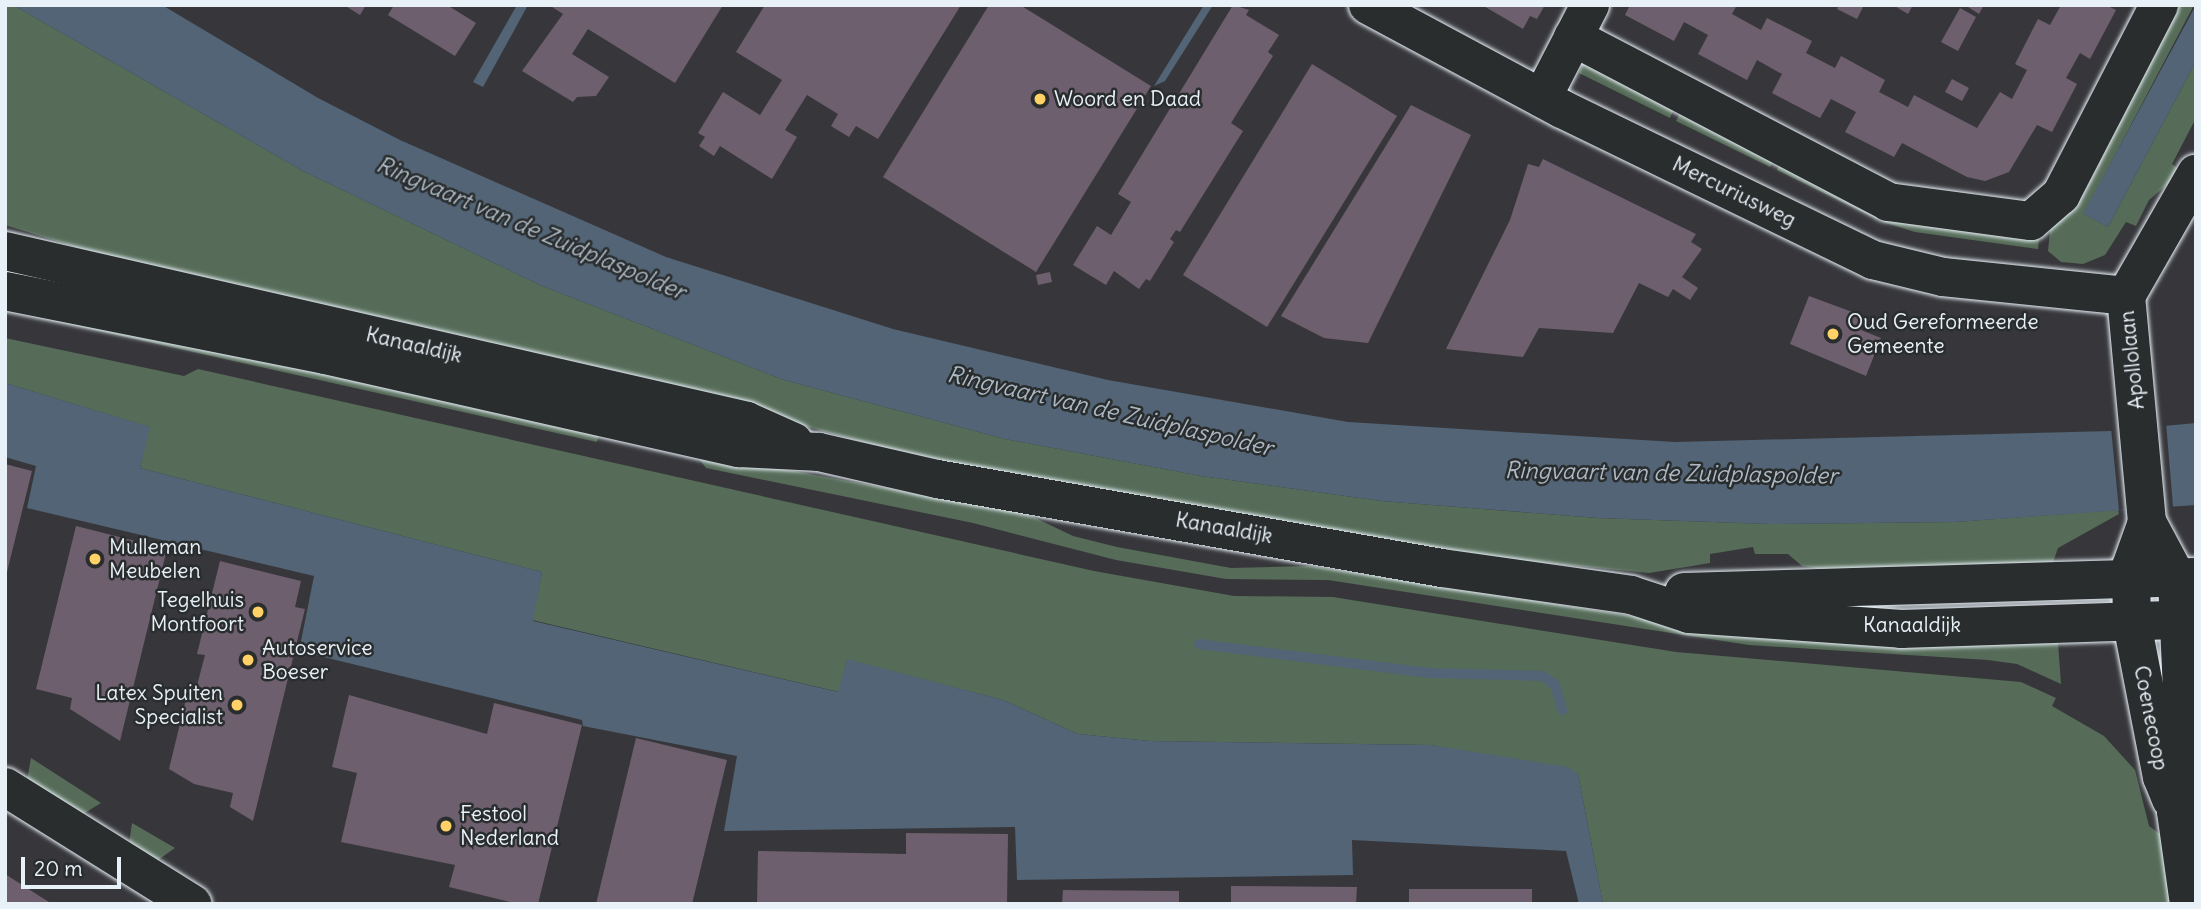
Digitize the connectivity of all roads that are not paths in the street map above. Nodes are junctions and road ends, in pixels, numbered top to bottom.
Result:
1 (1368, 5) edge
2 (2159, 5) edge
3 (1582, 21) edge
4 (1542, 98) junction
5 (2193, 184) edge
6 (5, 251) edge
7 (5, 291) edge
8 (2126, 296) junction
9 (819, 452) junction
10 (2147, 515) junction
11 (2187, 577) edge
12 (2130, 580) junction
13 (1631, 595) junction
14 (2189, 619) edge
15 (2132, 623) junction
16 (5, 787) edge
17 (2176, 811) junction
18 (192, 904) edge
19 (2189, 904) edge

1 - 4 main road, Mercuriusweg
2 - 3 main road
3 - 4 main road
4 - 8 main road, Mercuriusweg
5 - 8 main road, Apollolaan
6 - 9 main road, Kanaaldijk
7 - 9 main road, Kanaaldijk
8 - 10 main road, Apollolaan
9 - 13 main road, Kanaaldijk
10 - 11 main road, Apollolaan
10 - 12 main road, Apollolaan
11 - 12 main road, Kanaaldijk
11 - 14 main road, Coenecoop
12 - 13 main road, Kanaaldijk
12 - 15 main road, Coenecoop
13 - 15 main road, Kanaaldijk
14 - 15 main road, Kanaaldijk
14 - 17 main road, Coenecoop
15 - 17 main road, Coenecoop
16 - 18 main road
17 - 19 main road, Coenecoop

